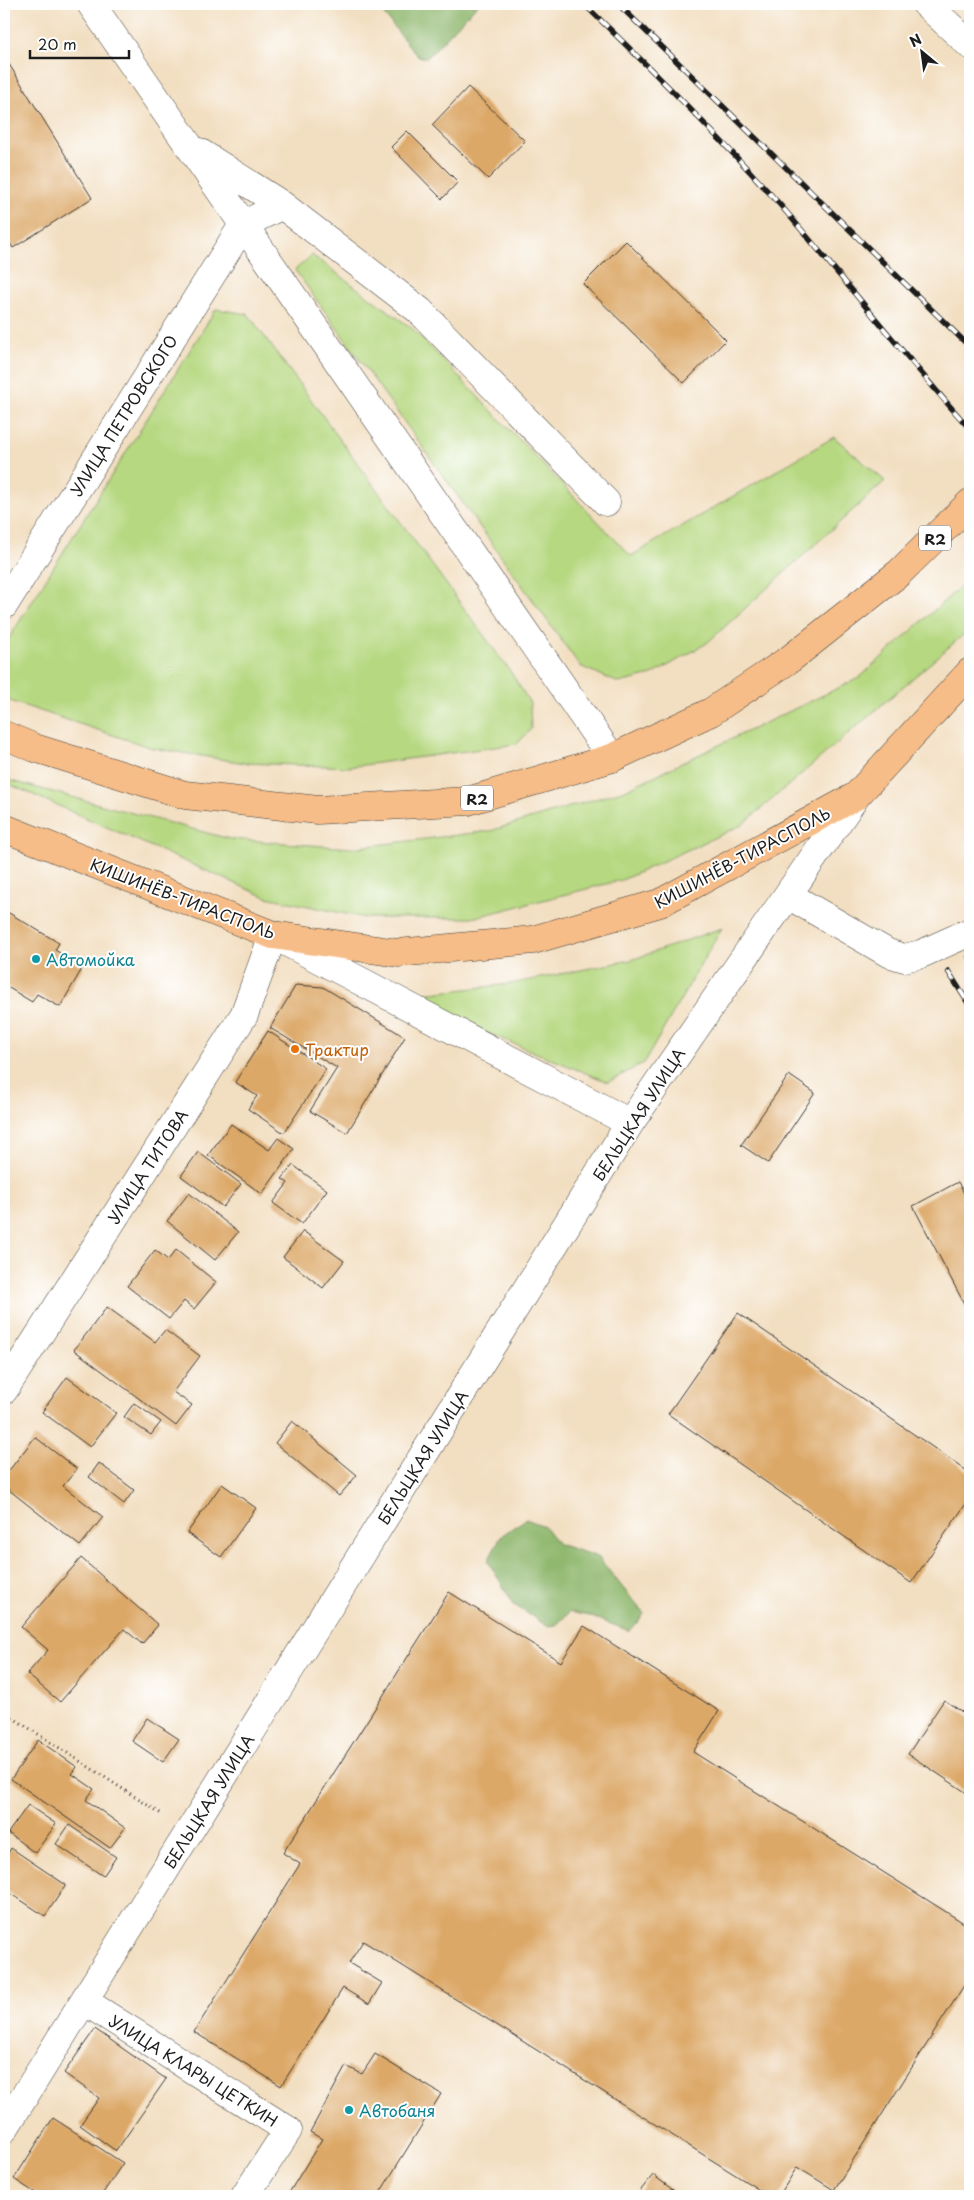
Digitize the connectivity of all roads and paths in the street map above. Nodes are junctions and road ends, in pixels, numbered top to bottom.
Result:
1 (91, 4) edge
2 (926, 4) edge
3 (970, 45) edge
4 (189, 145) junction
5 (282, 205) junction
6 (243, 225) junction
7 (606, 502) dead end
8 (970, 502) edge
9 (4, 605) edge
10 (970, 672) edge
11 (4, 735) edge
12 (612, 758) junction
13 (856, 796) junction
14 (4, 828) edge
15 (788, 895) junction
16 (970, 932) edge
17 (274, 935) junction
18 (630, 1123) junction
19 (4, 1390) edge
20 (4, 1712) edge
21 (189, 1831) junction
22 (84, 2000) junction
23 (4, 2129) edge
24 (245, 2196) edge

1 - 4 street
2 - 3 street
4 - 5 street
4 - 6 street
5 - 6 street
5 - 7 street
6 - 9 street, УЛИЦА ПЕТРОВСКОГО
6 - 12 street
8 - 12 main road, R2
10 - 13 main road, КИШИНЁВ-ТИРАСПОЛЬ
11 - 12 main road, R2
13 - 15 street, БЕЛЬЦКАЯ УЛИЦА
13 - 17 main road, КИШИНЁВ-ТИРАСПОЛЬ
14 - 17 main road, КИШИНЁВ-ТИРАСПОЛЬ
15 - 16 street
15 - 18 street, БЕЛЬЦКАЯ УЛИЦА
17 - 18 street
17 - 19 street, УЛИЦА ТИТОВА
18 - 21 street, БЕЛЬЦКАЯ УЛИЦА
20 - 21 path
21 - 22 street, БЕЛЬЦКАЯ УЛИЦА
22 - 23 street, БЕЛЬЦКАЯ УЛИЦА
22 - 24 street, УЛИЦА КЛАРЫ ЦЕТКИН

